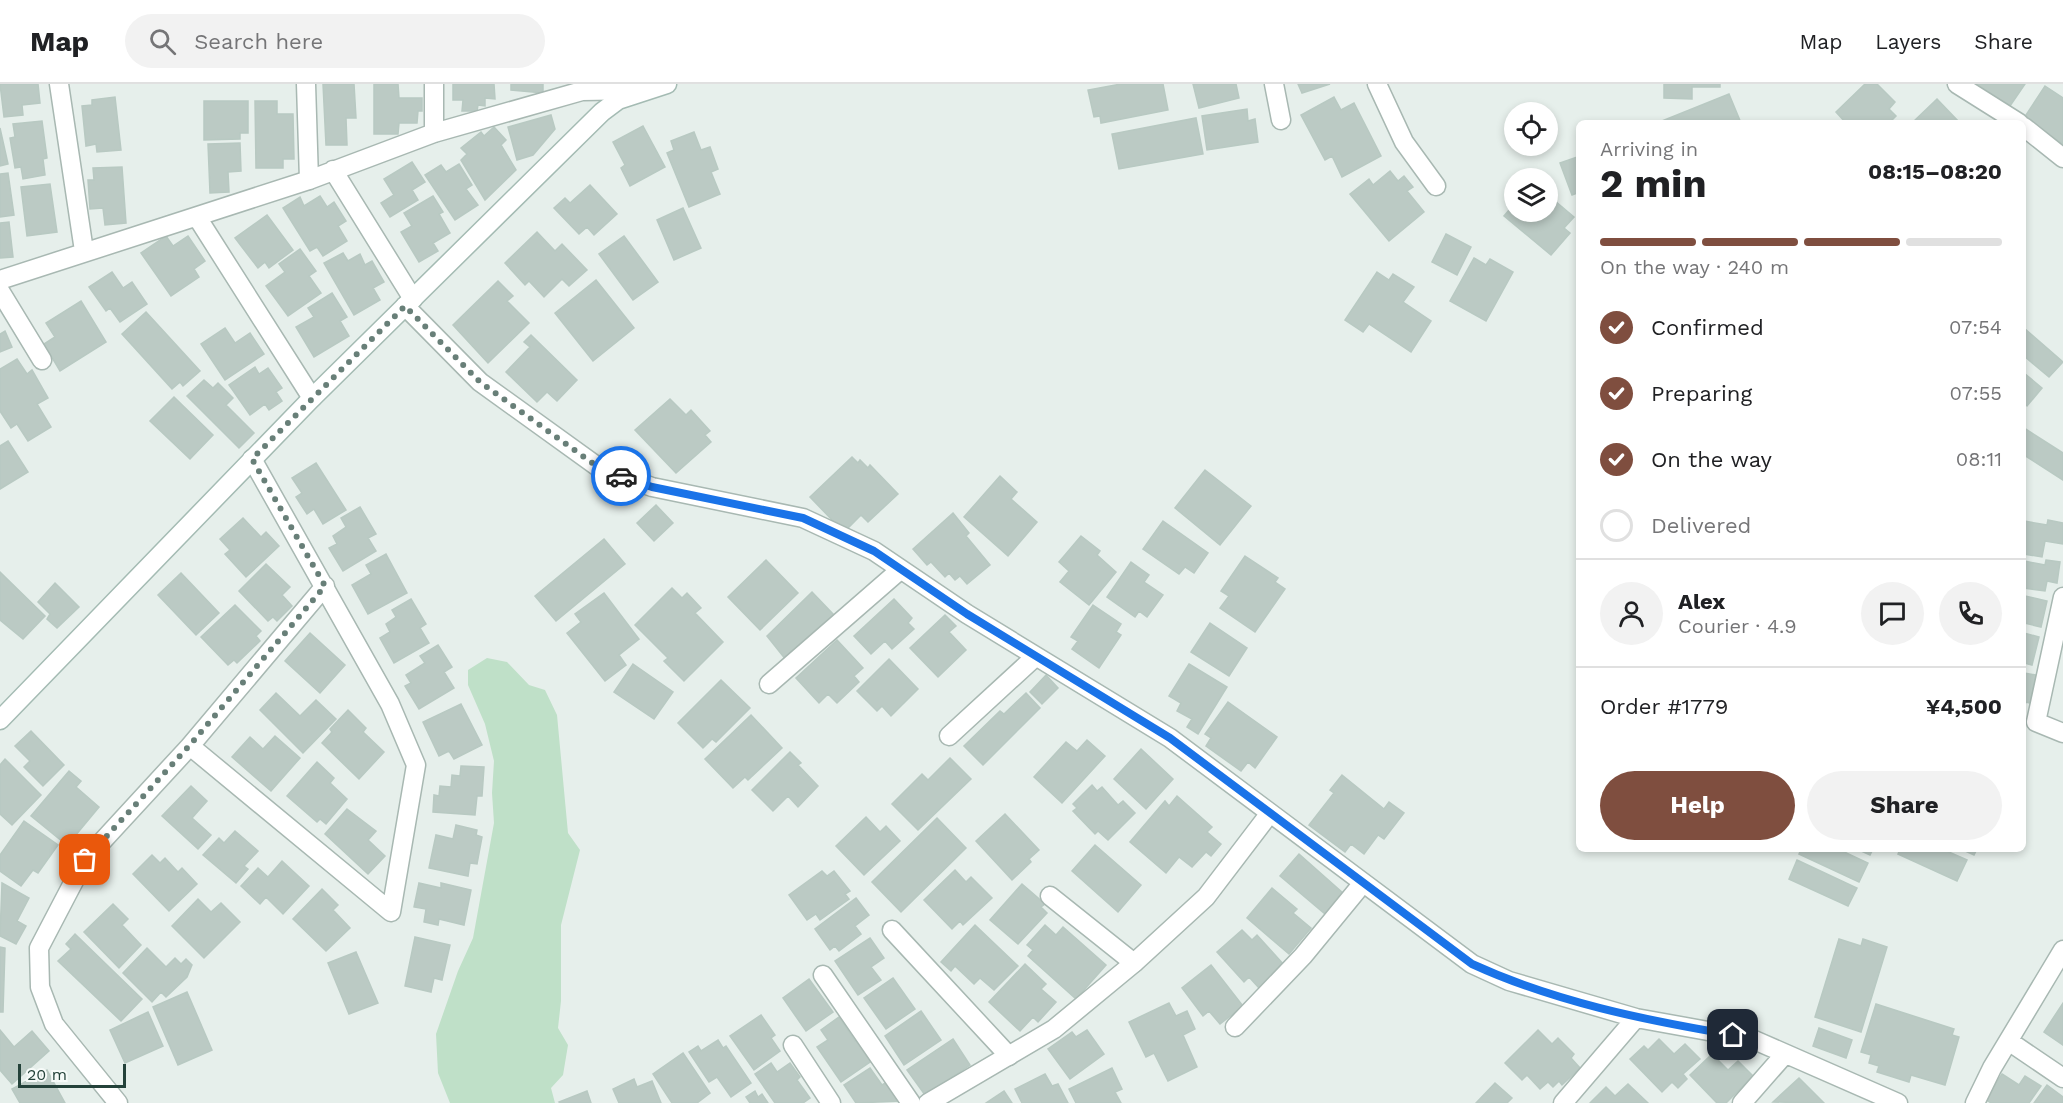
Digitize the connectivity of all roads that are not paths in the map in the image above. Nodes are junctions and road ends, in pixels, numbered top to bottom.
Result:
1 (59, 84) edge
2 (306, 84) edge
3 (434, 84) edge
4 (667, 84) edge
5 (1274, 84) edge
6 (1377, 84) edge
7 (1957, 84) edge
8 (563, 90) edge
9 (643, 90) junction
10 (1281, 120) dead end
11 (2011, 120) edge
12 (2026, 130) edge
13 (434, 133) junction
14 (2063, 158) edge
15 (333, 170) junction
16 (309, 180) junction
17 (1436, 186) dead end
18 (197, 217) junction
19 (84, 251) junction
20 (0, 280) edge
21 (0, 291) edge
22 (409, 302) junction
23 (42, 360) dead end
24 (312, 398) junction
25 (252, 459) junction
26 (900, 570) junction
27 (325, 586) junction
28 (2063, 597) edge
29 (1035, 657) junction
30 (769, 684) dead end
31 (0, 720) edge
32 (2063, 733) edge
33 (949, 736) dead end
34 (189, 746) junction
35 (1270, 813) junction
36 (1363, 883) junction
37 (1050, 896) dead end
38 (892, 930) dead end
39 (2063, 951) edge
40 (1134, 963) junction
41 (823, 975) dead end
42 (1636, 1018) junction
43 (1235, 1027) dead end
44 (2010, 1042) junction
45 (793, 1045) dead end
46 (1785, 1054) junction
47 (1009, 1056) junction
48 (2063, 1078) edge
49 (118, 1103) edge
50 (831, 1103) edge
51 (911, 1103) edge
52 (928, 1103) edge
53 (1563, 1103) edge
54 (1742, 1103) edge
55 (1898, 1103) edge
56 (1976, 1103) edge

1 - 19 street
2 - 16 street
3 - 13 street
4 - 9 street
5 - 10 street
6 - 17 street
7 - 11 street
8 - 9 street
8 - 13 street
9 - 22 street
12 - 14 street
13 - 15 street
15 - 16 street
15 - 22 street
16 - 18 street
18 - 19 street
18 - 24 street
19 - 20 street
21 - 23 street
22 - 24 street
22 - 26 street
24 - 25 street
25 - 27 street
25 - 31 street
26 - 29 street
26 - 30 street
27 - 34 street
27 - 34 street
28 - 32 street
29 - 33 street
29 - 35 street
34 - 49 street
35 - 36 street
35 - 40 street
36 - 42 street
36 - 43 street
37 - 40 street
38 - 47 street
39 - 44 street
40 - 47 street
41 - 51 street
42 - 46 street
42 - 53 street
44 - 48 street
44 - 56 street
45 - 50 street
46 - 54 street
46 - 55 street
47 - 52 street

